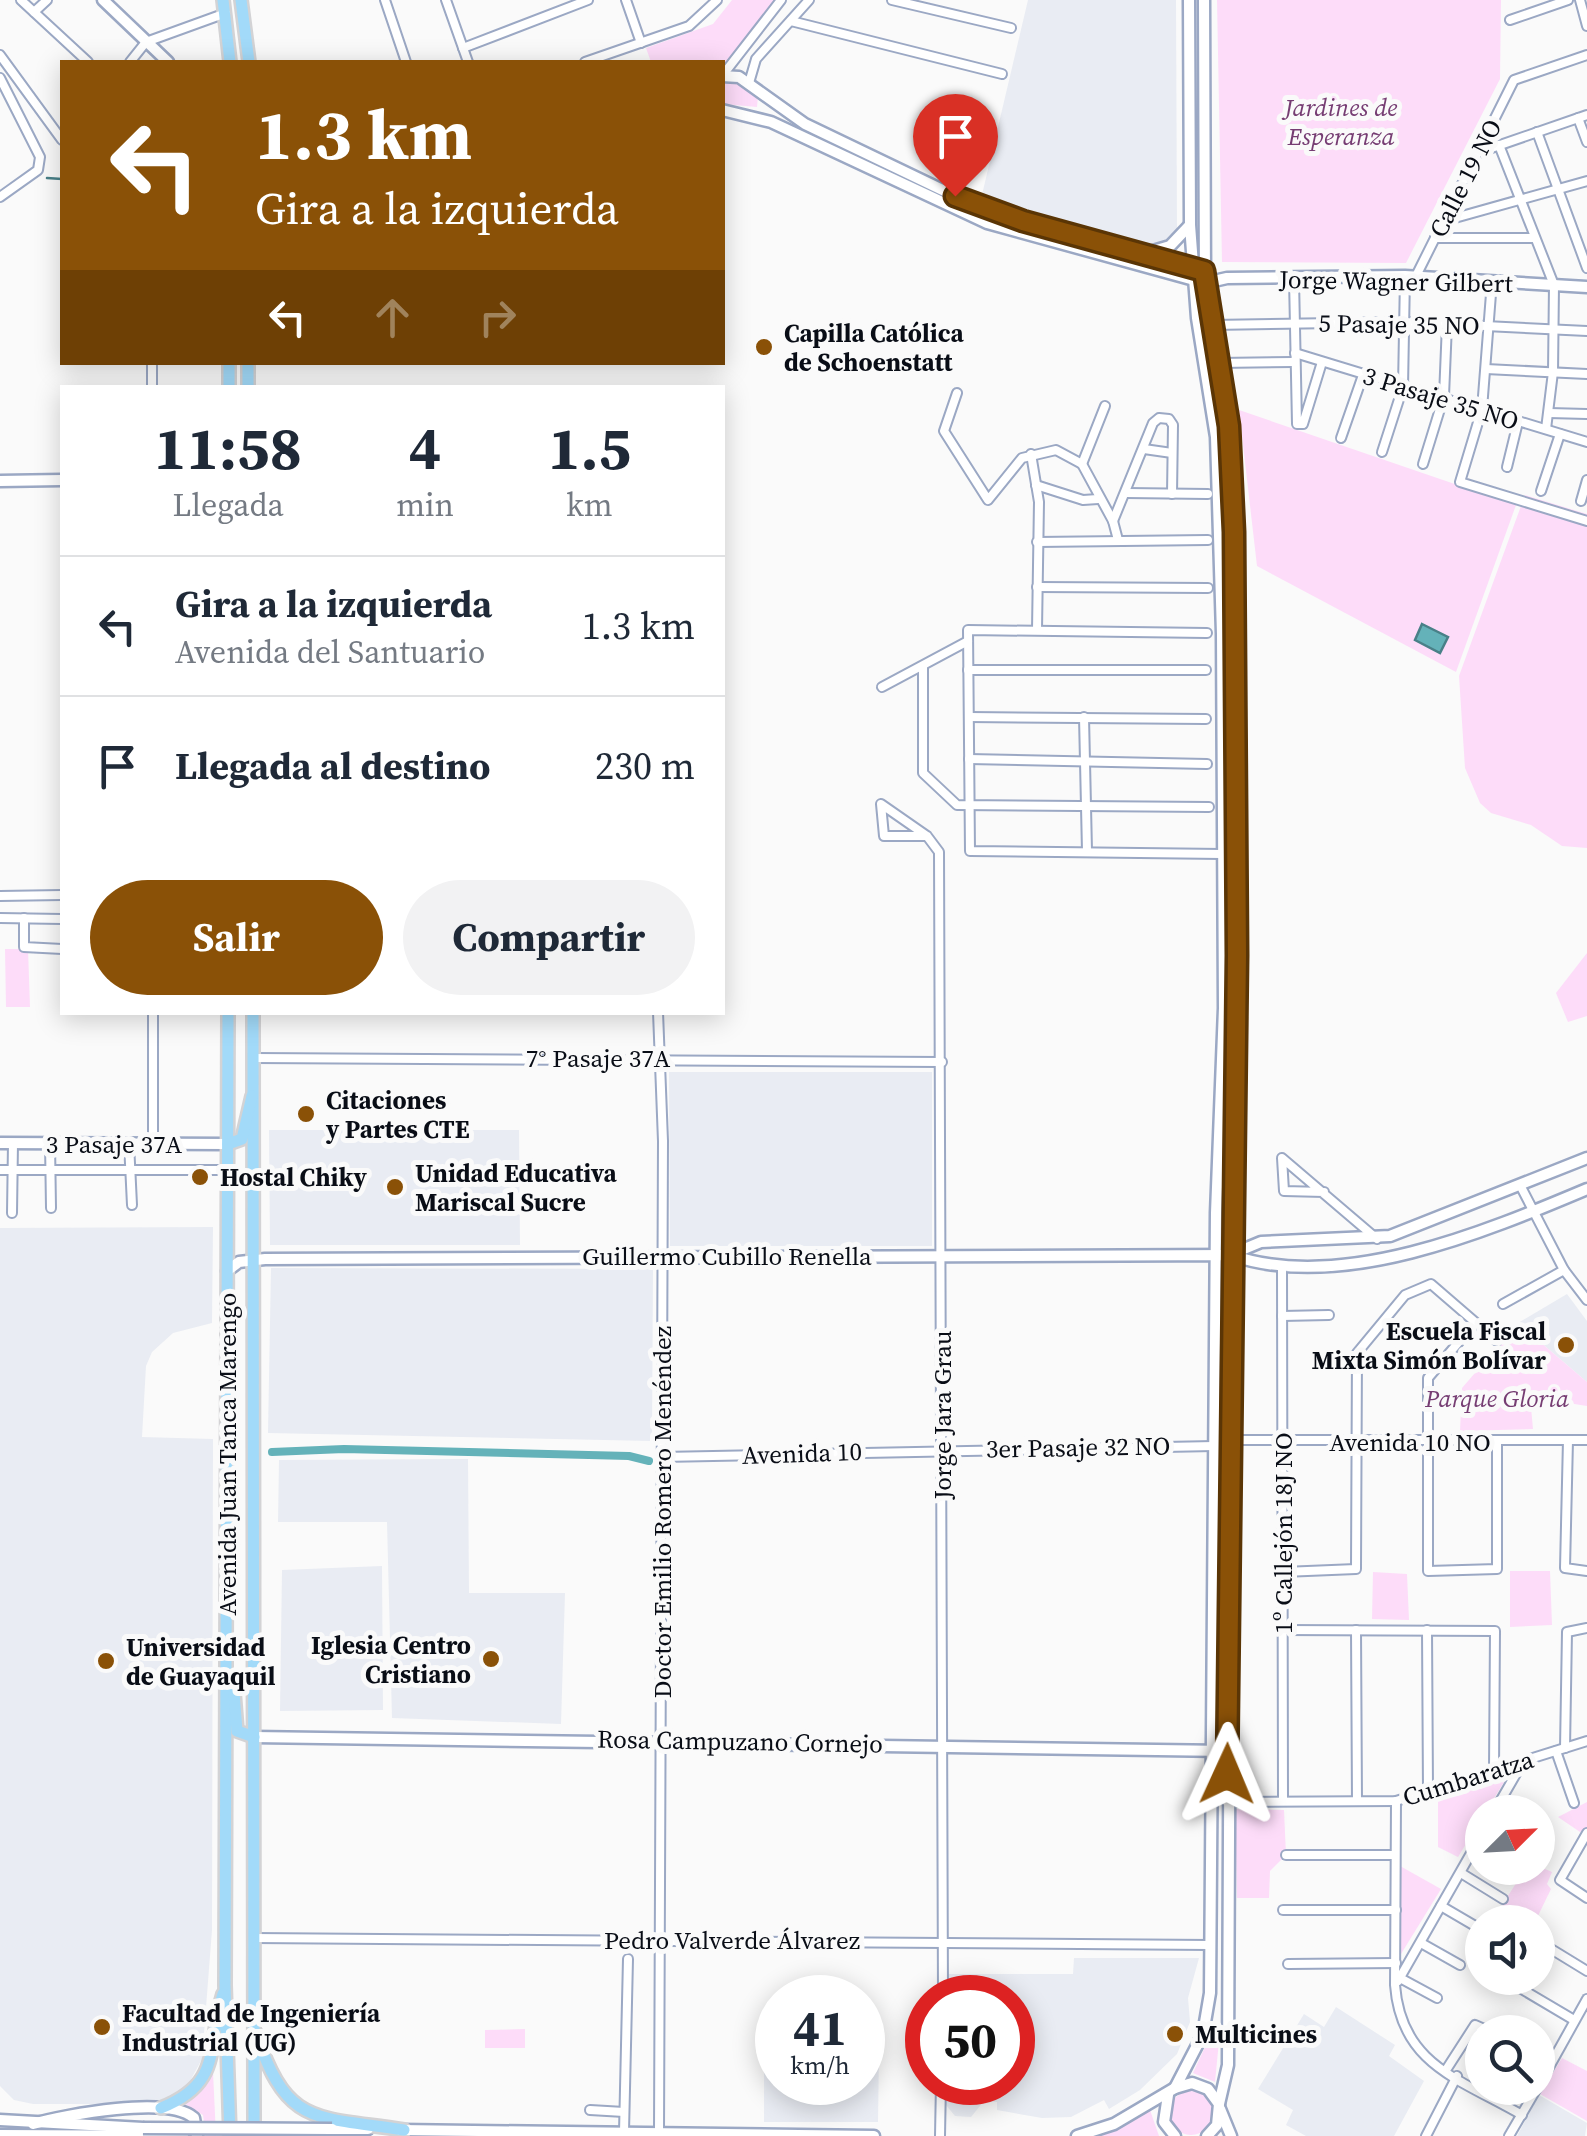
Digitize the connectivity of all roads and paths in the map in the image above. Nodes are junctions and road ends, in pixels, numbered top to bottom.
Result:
1 (21, 0) edge
2 (47, 0) edge
3 (103, 0) edge
4 (241, 0) edge
5 (385, 0) edge
6 (446, 0) edge
7 (588, 0) edge
8 (626, 0) edge
9 (718, 0) edge
10 (781, 0) edge
11 (809, 0) edge
12 (892, 0) edge
13 (1189, 0) edge
14 (1204, 0) edge
15 (1568, 0) edge
16 (1580, 0) edge
17 (225, 6) edge
18 (34, 12) junction
19 (1510, 20) dead end
20 (790, 21) junction
21 (1587, 26) edge
22 (1011, 28) dead end
23 (146, 42) junction
24 (640, 43) junction
25 (463, 48) junction
26 (1587, 55) edge
27 (0, 56) edge
28 (86, 60) edge
29 (132, 60) edge
30 (166, 60) edge
31 (230, 60) edge
32 (249, 60) edge
33 (405, 60) edge
34 (467, 60) edge
35 (591, 60) edge
36 (725, 72) edge
37 (1002, 74) dead end
38 (725, 77) edge
39 (0, 78) edge
40 (19, 82) junction
41 (754, 86) junction
42 (6, 89) junction
43 (725, 110) edge
44 (751, 114) junction
45 (1583, 117) edge
46 (1537, 132) junction
47 (60, 137) edge
48 (1587, 142) edge
49 (1499, 146) junction
50 (1477, 153) junction
51 (1587, 181) edge
52 (1559, 189) junction
53 (0, 197) edge
54 (1520, 202) junction
55 (1444, 221) junction
56 (1190, 225) junction
57 (1435, 238) junction
58 (1534, 238) junction
59 (1584, 246) edge
60 (1142, 254) junction
61 (1192, 266) junction
62 (1587, 268) edge
63 (1410, 276) junction
64 (1201, 278) junction
65 (1294, 279) junction
66 (1492, 281) junction
67 (1554, 285) junction
68 (1587, 288) edge
69 (1294, 322) junction
70 (1404, 322) junction
71 (1447, 324) junction
72 (1212, 325) junction
73 (1488, 326) junction
74 (1554, 331) junction
75 (1587, 332) edge
76 (1294, 357) junction
77 (1322, 362) junction
78 (1219, 363) junction
79 (1486, 369) junction
80 (1553, 372) junction
81 (1364, 374) junction
82 (1587, 374) edge
83 (1404, 387) junction
84 (957, 393) dead end
85 (1444, 396) junction
86 (1104, 406) dead end
87 (1482, 409) junction
88 (1548, 414) junction
89 (1587, 414) edge
90 (1518, 422) junction
91 (1546, 429) junction
92 (1560, 434) junction
93 (1342, 438) dead end
94 (1587, 442) edge
95 (1144, 450) junction
96 (1172, 452) junction
97 (1382, 452) dead end
98 (1031, 454) junction
99 (1082, 464) junction
100 (1422, 464) dead end
101 (1507, 467) dead end
102 (60, 480) edge
103 (1587, 480) edge
104 (2, 483) edge
105 (1036, 485) junction
106 (1541, 491) dead end
107 (1127, 493) junction
108 (1172, 494) junction
109 (1208, 494) dead end
110 (1098, 499) junction
111 (1581, 501) dead end
112 (1113, 521) junction
113 (1587, 521) edge
114 (1118, 540) junction
115 (1208, 540) dead end
116 (1037, 542) junction
117 (1036, 587) junction
118 (1208, 588) dead end
119 (1038, 630) junction
120 (1206, 633) dead end
121 (968, 641) junction
122 (923, 666) junction
123 (968, 670) junction
124 (1206, 670) dead end
125 (882, 688) dead end
126 (969, 717) junction
127 (1084, 717) junction
128 (1206, 719) dead end
129 (969, 759) junction
130 (1085, 762) junction
131 (1207, 764) dead end
132 (967, 804) junction
133 (1086, 804) junction
134 (1209, 807) dead end
135 (927, 836) junction
136 (1087, 851) junction
137 (1222, 854) junction
138 (60, 895) edge
139 (0, 896) edge
140 (0, 918) edge
141 (24, 918) junction
142 (60, 919) edge
143 (60, 949) edge
144 (1224, 954) junction
145 (1237, 955) junction
146 (153, 1015) edge
147 (228, 1015) edge
148 (253, 1015) edge
149 (658, 1015) edge
150 (254, 1058) junction
151 (658, 1058) junction
152 (942, 1062) junction
153 (255, 1089) junction
154 (129, 1143) junction
155 (6, 1144) edge
156 (50, 1144) junction
157 (153, 1144) junction
158 (228, 1144) junction
159 (1271, 1149) dead end
160 (1282, 1158) junction
161 (1587, 1158) edge
162 (0, 1170) edge
163 (12, 1170) junction
164 (50, 1170) junction
165 (129, 1170) junction
166 (227, 1170) junction
167 (1520, 1185) junction
168 (1587, 1189) edge
169 (1324, 1192) junction
170 (132, 1205) dead end
171 (51, 1208) dead end
172 (1534, 1212) junction
173 (12, 1214) dead end
174 (1377, 1238) junction
175 (1215, 1255) junction
176 (1231, 1255) junction
177 (662, 1256) junction
178 (942, 1256) junction
179 (254, 1259) junction
180 (1282, 1266) junction
181 (227, 1270) junction
182 (1564, 1270) junction
183 (1587, 1300) edge
184 (1503, 1304) dead end
185 (1329, 1315) dead end
186 (1282, 1316) junction
187 (1474, 1322) junction
188 (1497, 1342) dead end
189 (1232, 1440) junction
190 (1568, 1440) junction
191 (1587, 1440) edge
192 (1284, 1441) junction
193 (1356, 1441) junction
194 (1427, 1442) junction
195 (1496, 1443) junction
196 (1214, 1446) junction
197 (941, 1448) junction
198 (662, 1457) junction
199 (1283, 1572) junction
200 (1587, 1572) edge
201 (1587, 1628) edge
202 (1284, 1630) junction
203 (1356, 1630) junction
204 (1427, 1630) junction
205 (228, 1648) junction
206 (254, 1737) junction
207 (661, 1740) junction
208 (1587, 1741) edge
209 (944, 1744) junction
210 (1561, 1749) junction
211 (1227, 1750) junction
212 (1210, 1751) junction
213 (1524, 1760) junction
214 (1494, 1769) junction
215 (1210, 1774) junction
216 (1227, 1774) junction
217 (1428, 1790) junction
218 (1504, 1795) edge
219 (1283, 1801) junction
220 (1356, 1801) junction
221 (1396, 1801) junction
222 (1227, 1802) junction
223 (1574, 1804) dead end
224 (1587, 1833) edge
225 (1395, 1854) junction
226 (1286, 1855) dead end
227 (1465, 1864) edge
228 (1460, 1873) junction
229 (1587, 1898) edge
230 (1504, 1899) dead end
231 (1441, 1906) junction
232 (1283, 1910) dead end
233 (1396, 1910) junction
234 (1465, 1920) edge
235 (253, 1938) junction
236 (662, 1940) junction
237 (944, 1942) junction
238 (1420, 1943) junction
239 (1210, 1945) junction
240 (1555, 1951) edge
241 (628, 1959) dead end
242 (1396, 1963) junction
243 (1288, 1964) dead end
244 (1460, 1964) dead end
245 (1587, 1970) edge
246 (943, 1975) edge
247 (1398, 1982) junction
248 (226, 1985) junction
249 (1532, 1995) edge
250 (1437, 1998) dead end
251 (1587, 1999) edge
252 (1574, 2020) junction
253 (252, 2021) junction
254 (1465, 2041) edge
255 (1555, 2055) edge
256 (1446, 2070) junction
257 (1456, 2076) junction
258 (1171, 2091) junction
259 (941, 2105) edge
260 (1527, 2105) edge
261 (1219, 2106) junction
262 (160, 2108) junction
263 (590, 2110) dead end
264 (624, 2112) junction
265 (76, 2114) junction
266 (1522, 2114) junction
267 (0, 2120) edge
268 (34, 2124) junction
269 (404, 2130) junction
270 (144, 2132) edge
271 (624, 2132) junction
272 (659, 2132) junction
273 (108, 2133) edge
274 (0, 2135) edge
275 (183, 2136) edge
276 (197, 2136) edge
277 (230, 2136) edge
278 (254, 2136) edge
279 (874, 2136) edge
280 (940, 2136) edge
281 (1077, 2136) edge
282 (1175, 2136) edge
283 (1207, 2136) edge
284 (1231, 2136) edge
285 (1426, 2136) edge
286 (1510, 2136) edge

1 - 18 street
2 - 18 street
3 - 23 main road
4 - 32 main road
5 - 33 street
6 - 25 street
7 - 25 street
8 - 24 street
9 - 24 street
10 - 36 street
11 - 20 street
12 - 22 street
13 - 56 main road
14 - 64 main road
15 - 19 street
16 - 21 street
17 - 23 street
17 - 31 main road
18 - 28 street
20 - 37 street
20 - 41 street
23 - 29 street
23 - 30 main road
24 - 35 street
25 - 34 street
26 - 50 street, Calle 19 NO
27 - 40 street
38 - 41 main road
39 - 42 street
40 - 42 street
40 - 47 street
41 - 44 main road
41 - 60 main road
42 - 53 street
43 - 44 main road, Jorge Wagner Gilbert
44 - 64 main road, Jorge Wagner Gilbert
45 - 46 street
45 - 48 street
46 - 49 street
46 - 52 street
49 - 50 street
49 - 54 street
50 - 55 street, Calle 19 NO
51 - 52 street
52 - 54 street
52 - 59 street
54 - 55 street
54 - 58 street
55 - 57 street, Calle 19 NO
56 - 60 main road
56 - 61 main road
57 - 58 street
57 - 63 street, Calle 19 NO
58 - 67 street
59 - 62 street
60 - 61 main road
61 - 64 main road
63 - 65 main road, Jorge Wagner Gilbert
63 - 66 main road, Jorge Wagner Gilbert
63 - 70 street, Calle 19 NO
64 - 65 main road, Jorge Wagner Gilbert
64 - 72 main road
64 - 137 main road
65 - 69 street
66 - 67 main road, Jorge Wagner Gilbert
66 - 73 street
67 - 68 main road, Jorge Wagner Gilbert
67 - 74 street
69 - 70 street, 5 Pasaje 35 NO
69 - 72 street, 5 Pasaje 35 NO
69 - 76 street
70 - 71 street, 5 Pasaje 35 NO
70 - 83 street, Calle 19 NO
71 - 73 street, 5 Pasaje 35 NO
71 - 85 street
72 - 78 main road
73 - 74 street, 5 Pasaje 35 NO
73 - 79 street
74 - 75 street, 5 Pasaje 35 NO
74 - 80 street
76 - 77 street, 3 Pasaje 35 NO
76 - 77 street
76 - 78 street, 3 Pasaje 35 NO
77 - 81 street, 3 Pasaje 35 NO
78 - 145 main road
79 - 80 street
79 - 87 street
80 - 82 street
80 - 88 street
81 - 83 street, 3 Pasaje 35 NO
81 - 93 street
83 - 85 street, 3 Pasaje 35 NO
83 - 97 street, Calle 19 NO
84 - 98 street
85 - 87 street, 3 Pasaje 35 NO
85 - 100 street
86 - 99 street
87 - 90 street, 3 Pasaje 35 NO
87 - 113 street
88 - 89 street
88 - 91 street
90 - 91 street, 3 Pasaje 35 NO
90 - 101 street
91 - 92 street, 3 Pasaje 35 NO
92 - 94 street, 3 Pasaje 35 NO
92 - 106 street
95 - 96 street
95 - 96 street
95 - 107 street
96 - 108 street
98 - 99 street
98 - 105 street
99 - 110 street
102 - 104 main road
103 - 111 street
105 - 110 street
105 - 116 street
107 - 108 street
107 - 112 street
108 - 109 street
110 - 112 street
112 - 114 street
114 - 115 street
114 - 116 street
116 - 117 street
117 - 118 street
117 - 119 street
119 - 120 street
119 - 121 street
121 - 122 street
121 - 123 street
122 - 125 street
122 - 132 street
123 - 124 street
123 - 126 street
126 - 127 street
126 - 129 street
127 - 128 street
127 - 130 street
129 - 130 street
129 - 132 street
130 - 131 street
130 - 133 street
132 - 133 street
132 - 136 street
133 - 134 street
133 - 136 street
135 - 135 street
135 - 152 street, Jorge Jara Grau
136 - 137 street
137 - 144 main road
138 - 139 street
140 - 141 street
141 - 142 street
141 - 143 street
144 - 145 main road
144 - 175 main road
145 - 176 main road
146 - 157 street
147 - 158 main road, Avenida Juan Tanca Marengo
148 - 150 main road, Avenida Juan Tanca Marengo
149 - 151 street, Doctor Emilio Romero Menéndez
150 - 151 street, 7° Pasaje 37A
150 - 153 main road, Avenida Juan Tanca Marengo
151 - 152 street, 7° Pasaje 37A
151 - 177 street, Doctor Emilio Romero Menéndez
152 - 178 street, Jorge Jara Grau
153 - 158 main road
153 - 179 main road, Avenida Juan Tanca Marengo
154 - 156 main road, 3 Pasaje 37A
154 - 157 main road, 3 Pasaje 37A
154 - 165 street
155 - 156 main road, 3 Pasaje 37A
155 - 163 street
156 - 164 street
157 - 158 main road, 3 Pasaje 37A
158 - 166 main road, Avenida Juan Tanca Marengo
159 - 160 street
160 - 169 street
160 - 169 street
161 - 167 main road, Guillermo Cubillo Renella
162 - 163 street
163 - 164 street
163 - 173 street
164 - 165 street
164 - 171 street
165 - 166 street
165 - 170 street
166 - 181 main road, Avenida Juan Tanca Marengo
167 - 172 street
167 - 174 main road, Guillermo Cubillo Renella
168 - 172 main road, Guillermo Cubillo Renella
169 - 174 street
172 - 180 main road, Guillermo Cubillo Renella
172 - 182 street
174 - 176 main road, Guillermo Cubillo Renella
175 - 176 main road, Guillermo Cubillo Renella
175 - 178 main road, Guillermo Cubillo Renella
175 - 196 main road
176 - 180 main road, Guillermo Cubillo Renella
176 - 189 main road
177 - 178 main road, Guillermo Cubillo Renella
177 - 179 main road, Guillermo Cubillo Renella
177 - 198 street, Doctor Emilio Romero Menéndez
178 - 197 street, Jorge Jara Grau
179 - 181 main road, Guillermo Cubillo Renella
179 - 206 main road, Avenida Juan Tanca Marengo
180 - 186 street, 1º Callejón 18J NO
181 - 205 main road, Avenida Juan Tanca Marengo
182 - 183 street
182 - 184 street
185 - 186 street
186 - 192 street, 1º Callejón 18J NO
187 - 188 street
187 - 193 street
187 - 194 street
189 - 192 street, Avenida 10 NO
189 - 211 main road
190 - 191 street, Avenida 10 NO
190 - 195 street, Avenida 10 NO
190 - 200 street
192 - 193 street, Avenida 10 NO
192 - 199 street, 1º Callejón 18J NO
193 - 194 street, Avenida 10 NO
193 - 199 street
194 - 195 street, Avenida 10 NO
194 - 195 street
196 - 197 street, 3er Pasaje 32 NO
196 - 212 main road
197 - 198 street, Avenida 10
197 - 209 street, Jorge Jara Grau
198 - 207 street, Doctor Emilio Romero Menéndez
199 - 202 street, 1º Callejón 18J NO
201 - 210 street
202 - 203 street
202 - 219 street, 1º Callejón 18J NO
203 - 204 street
203 - 220 street
204 - 214 street
204 - 217 street
205 - 206 main road
205 - 248 main road, Avenida Juan Tanca Marengo
206 - 207 main road, Rosa Campuzano Cornejo
206 - 235 main road, Avenida Juan Tanca Marengo
207 - 209 main road, Rosa Campuzano Cornejo
207 - 236 street, Doctor Emilio Romero Menéndez
208 - 210 street, Cumbaratza
209 - 212 main road, Rosa Campuzano Cornejo
209 - 237 street, Jorge Jara Grau
210 - 213 street, Cumbaratza
210 - 223 street
211 - 212 main road, Rosa Campuzano Cornejo
211 - 216 main road
212 - 215 main road
213 - 214 street, Cumbaratza
213 - 218 street
214 - 217 street, Cumbaratza
215 - 216 main road
215 - 239 main road
216 - 222 main road
217 - 221 street, Cumbaratza
219 - 220 street, Cumbaratza
219 - 222 street, Cumbaratza
220 - 221 street, Cumbaratza
221 - 225 street
222 - 261 main road
224 - 229 street
225 - 226 street
225 - 233 street
227 - 228 street
228 - 230 street
228 - 231 street
231 - 234 street
231 - 238 street
232 - 233 street
233 - 242 street
235 - 236 street, Pedro Valverde Álvarez
235 - 253 main road, Avenida Juan Tanca Marengo
236 - 237 street, Pedro Valverde Álvarez
236 - 272 street, Doctor Emilio Romero Menéndez
237 - 239 street, Pedro Valverde Álvarez
237 - 246 street, Jorge Jara Grau
238 - 244 street
238 - 247 street
239 - 258 main road
240 - 245 street
241 - 264 street
242 - 243 street
242 - 247 street
247 - 250 street
247 - 256 street
248 - 262 main road
248 - 277 main road, Avenida Juan Tanca Marengo
249 - 252 street
251 - 252 street
252 - 255 street
253 - 269 main road
253 - 278 main road, Avenida Juan Tanca Marengo
254 - 256 street
256 - 257 street
257 - 266 street
257 - 285 street
258 - 261 main road
258 - 281 main road
258 - 282 main road
259 - 280 street
260 - 266 street
261 - 283 main road
261 - 284 main road
262 - 265 main road
262 - 276 main road
263 - 264 street
264 - 271 street
265 - 268 main road
265 - 273 main road
266 - 286 street
267 - 268 main road
268 - 273 main road
269 - 270 main road, bridge
269 - 271 main road
270 - 273 main road
270 - 275 main road
271 - 272 main road
272 - 279 main road
273 - 274 main road

